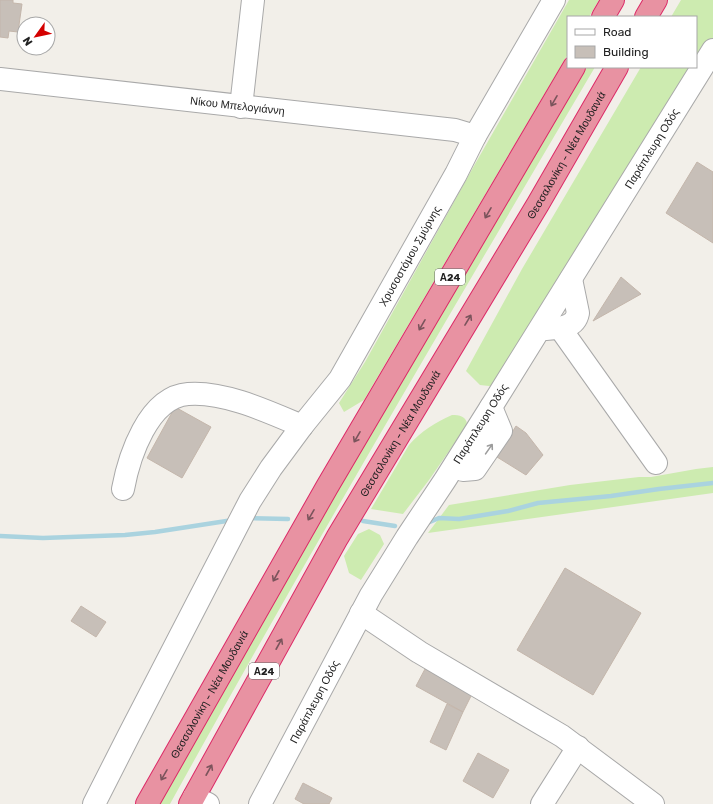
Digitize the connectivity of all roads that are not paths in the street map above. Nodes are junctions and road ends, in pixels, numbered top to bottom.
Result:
1 (253, 0) edge
2 (554, 0) edge
3 (613, 0) edge
4 (656, 0) edge
5 (604, 16) edge
6 (647, 16) edge
7 (713, 50) edge
8 (573, 68) edge
9 (616, 68) edge
10 (0, 79) edge
11 (241, 107) junction
12 (475, 136) junction
13 (550, 329) junction
14 (491, 407) junction
15 (302, 426) junction
16 (656, 463) dead end
17 (463, 470) dead end
18 (123, 489) dead end
19 (361, 613) junction
20 (578, 747) junction
21 (198, 802) edge
22 (94, 804) edge
23 (147, 804) edge
24 (260, 804) edge
25 (542, 804) edge
26 (652, 804) edge

1 - 11 street
2 - 12 street, Χρυσοστόμου Σμύρνης
3 - 5 highway
4 - 6 highway
7 - 13 street, Παράπλευρη Οδός
8 -> 23 highway, Θεσσαλονίκη - Νέα Μουδανιά / Α24
21 -> 9 highway, Θεσσαλονίκη - Νέα Μουδανιά / Α24
10 - 11 street, Νίκου Μπελογιάννη
11 - 12 street, Νίκου Μπελογιάννη
12 - 15 street, Χρυσοστόμου Σμύρνης
13 - 14 street, Παράπλευρη Οδός
13 - 16 street
17 -> 14 street
14 - 19 street, Παράπλευρη Οδός
15 - 18 street
15 - 22 street, Χρυσοστόμου Σμύρνης
19 - 20 street
19 - 24 street, Παράπλευρη Οδός
20 - 25 street
20 - 26 street

